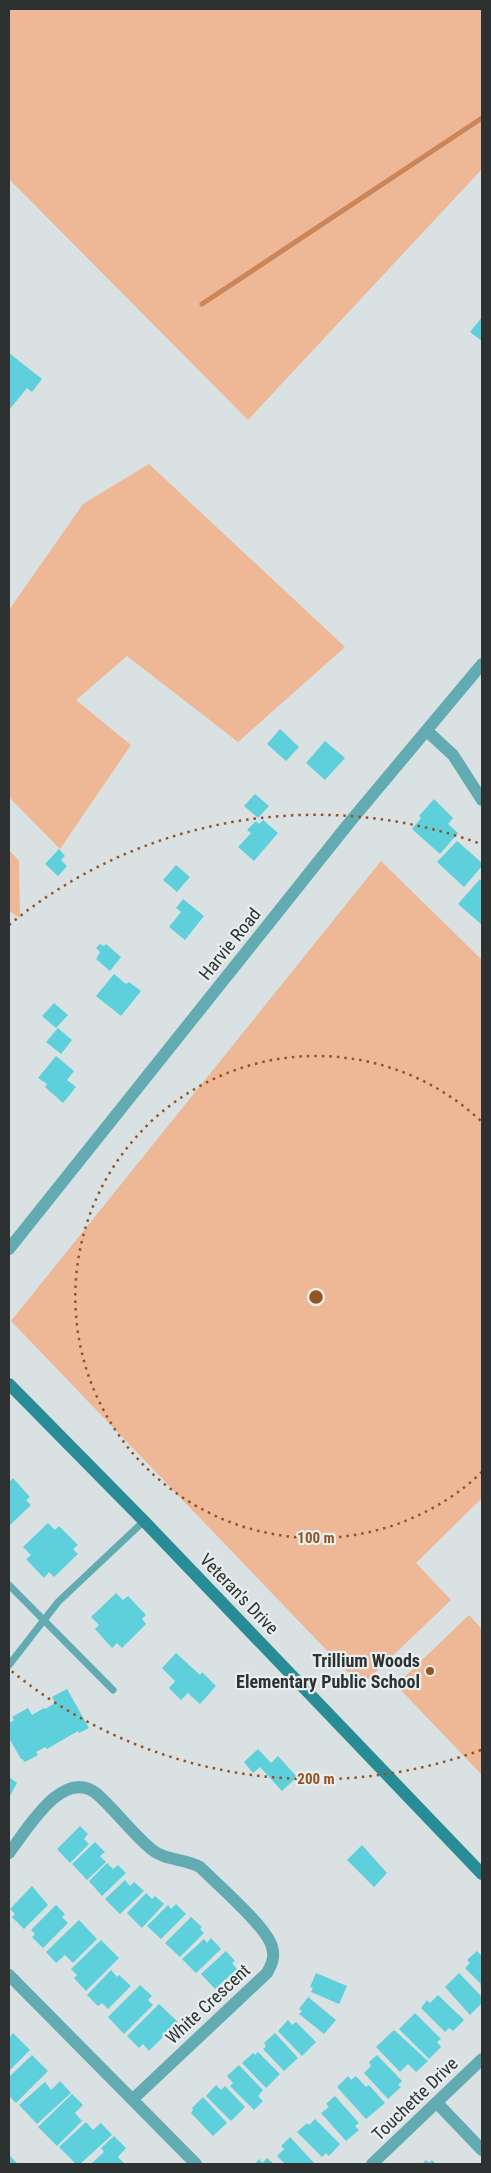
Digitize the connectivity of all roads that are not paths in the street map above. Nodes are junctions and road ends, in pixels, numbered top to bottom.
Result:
1 (482, 664) edge
2 (427, 731) junction
3 (481, 793) edge
4 (9, 1249) edge
5 (9, 1384) edge
6 (144, 1521) junction
7 (9, 1585) edge
8 (44, 1620) junction
9 (9, 1665) edge
10 (113, 1690) dead end
11 (9, 1853) edge
12 (482, 1874) edge
13 (9, 1974) edge
14 (482, 2059) edge
15 (133, 2099) junction
16 (437, 2103) junction
17 (482, 2150) edge
18 (196, 2164) edge
19 (372, 2164) edge

1 - 2 street, Harvie Road
2 - 3 street
2 - 4 street, Harvie Road
5 - 6 main road, Veteran's Drive
6 - 8 lane
6 - 12 main road, Veteran's Drive
7 - 8 lane
8 - 9 lane
8 - 10 lane
11 - 15 street, White Crescent
13 - 15 street
14 - 16 street, Touchette Drive
15 - 18 street
16 - 17 street
16 - 19 street, Touchette Drive

